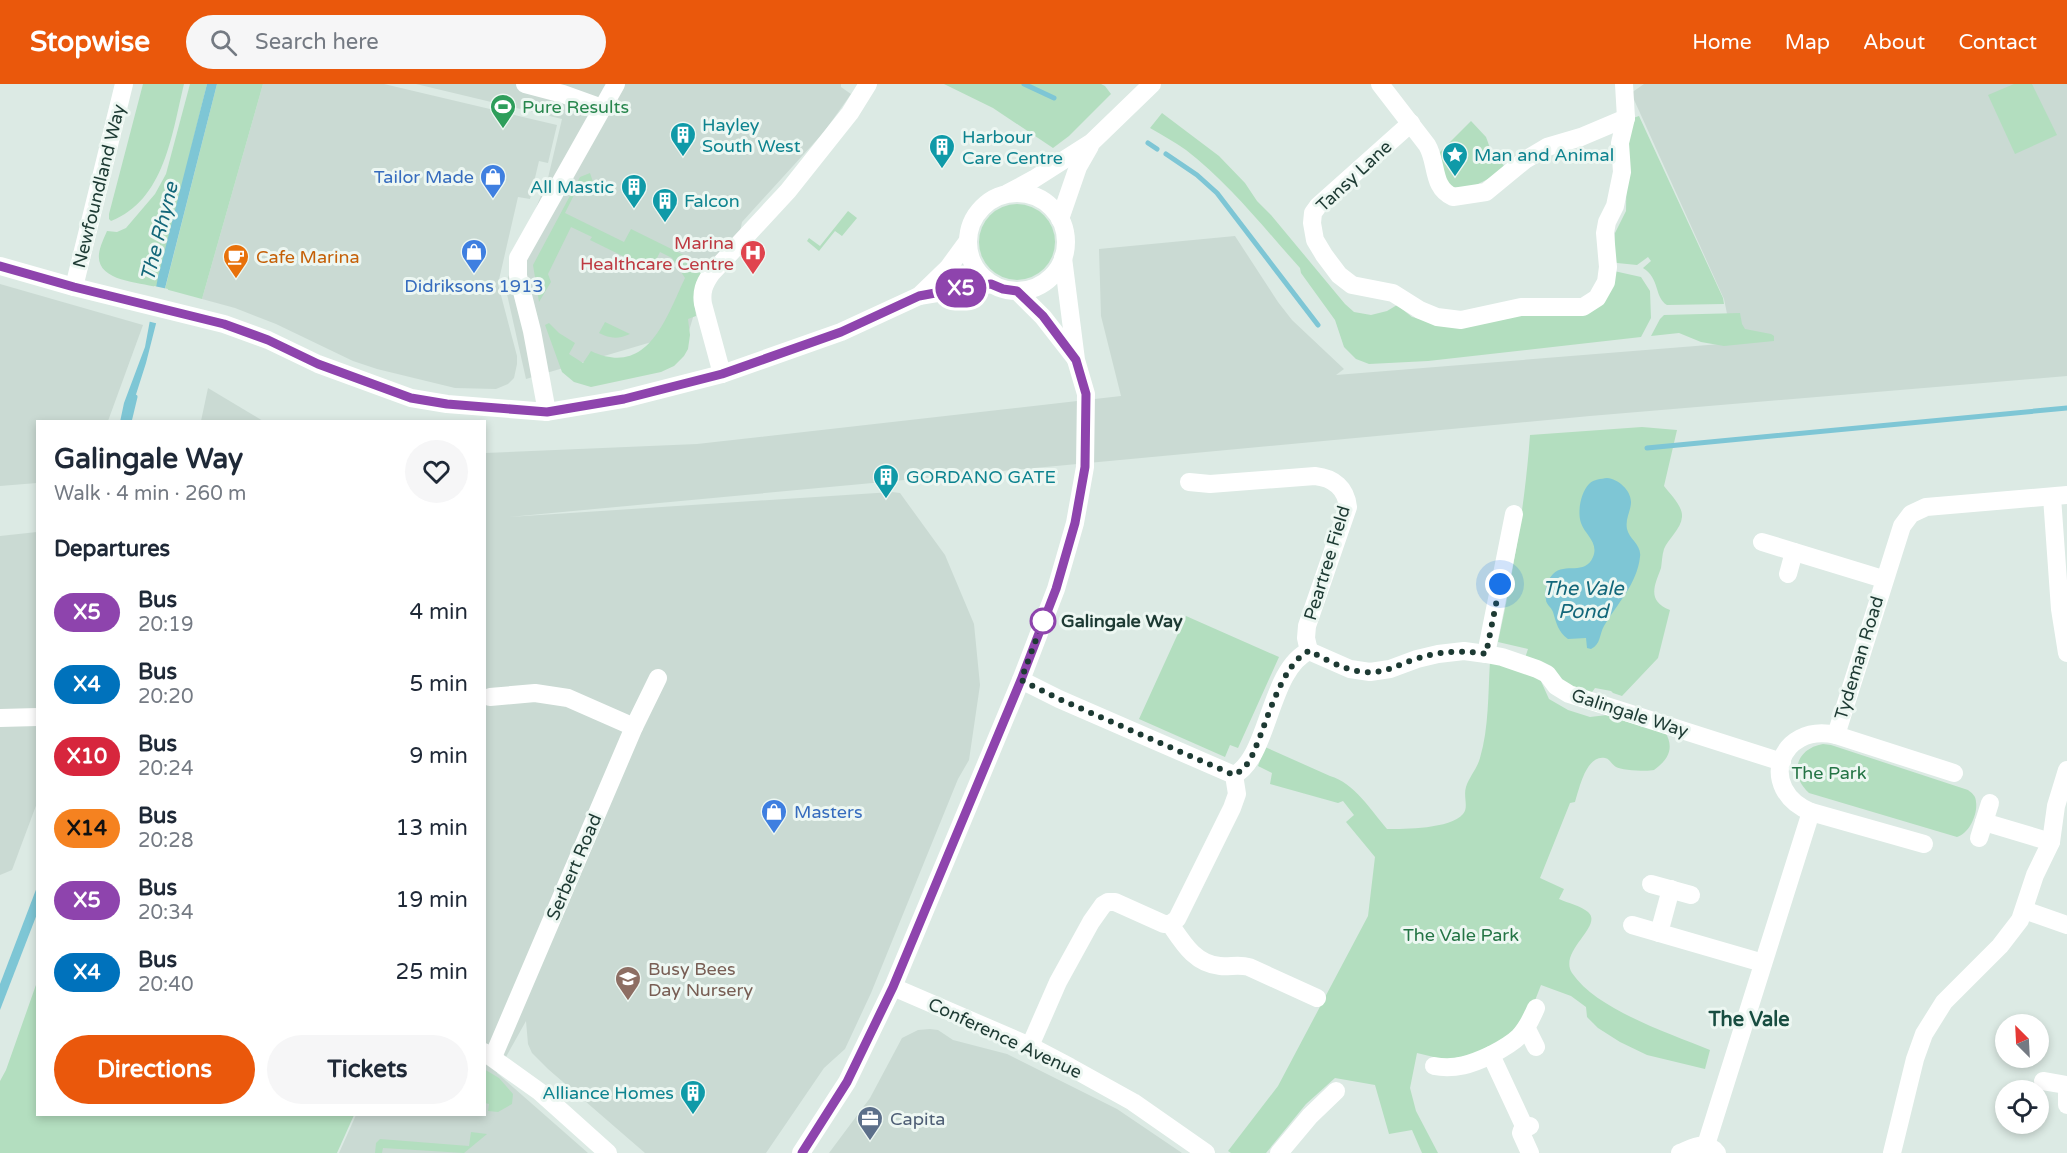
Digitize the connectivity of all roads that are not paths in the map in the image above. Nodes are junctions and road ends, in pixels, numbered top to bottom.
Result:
1 (124, 84) edge
2 (525, 84) edge
3 (616, 84) edge
4 (868, 84) edge
5 (1152, 84) edge
6 (1380, 84) edge
7 (1624, 84) edge
8 (603, 108) junction
9 (1626, 118) junction
10 (1411, 123) junction
11 (1092, 142) junction
12 (1008, 194) junction
13 (1060, 219) junction
14 (967, 242) junction
15 (1063, 258) junction
16 (0, 266) edge
17 (991, 284) junction
18 (74, 287) junction
19 (1017, 291) junction
20 (919, 296) junction
21 (1076, 360) junction
22 (722, 374) junction
23 (547, 412) junction
24 (1189, 482) dead end
25 (2060, 496) edge
26 (1514, 514) dead end
27 (1762, 542) dead end
28 (1794, 552) junction
29 (1788, 574) dead end
30 (1883, 579) junction
31 (1309, 651) junction
32 (2067, 653) edge
33 (1486, 654) junction
34 (658, 678) dead end
35 (1021, 680) junction
36 (490, 697) dead end
37 (36, 717) edge
38 (0, 718) edge
39 (634, 727) junction
40 (1836, 735) junction
41 (1782, 762) junction
42 (2067, 770) edge
43 (1953, 773) dead end
44 (1234, 775) junction
45 (1990, 803) dead end
46 (1811, 812) junction
47 (2051, 842) junction
48 (1924, 844) dead end
49 (1651, 884) dead end
50 (1671, 890) junction
51 (1691, 895) dead end
52 (2024, 910) junction
53 (1170, 924) junction
54 (1632, 925) dead end
55 (2067, 926) edge
56 (1659, 933) junction
57 (1762, 963) junction
58 (893, 987) junction
59 (1317, 998) dead end
60 (1536, 1008) dead end
61 (1527, 1029) junction
62 (1030, 1046) junction
63 (1536, 1047) dead end
64 (489, 1054) edge
65 (1491, 1055) junction
66 (1434, 1066) dead end
67 (2049, 1082) edge
68 (2067, 1085) edge
69 (1336, 1092) dead end
70 (2067, 1094) edge
71 (2067, 1105) edge
72 (1711, 1149) edge
73 (608, 1153) edge
74 (801, 1153) edge
75 (1206, 1153) edge
76 (1280, 1153) edge
77 (1530, 1153) edge
78 (1680, 1153) edge
79 (1892, 1153) edge

1 - 18 street, Newfoundland Way
2 - 8 street
3 - 8 street
4 - 22 street
5 - 11 street
6 - 10 street
7 - 9 street, Tansy Lane
8 - 23 street
9 - 10 street
9 - 10 street, Tansy Lane
11 - 12 street
11 - 13 street
12 - 13 street
12 - 14 street
13 - 15 street
14 - 17 street
14 - 20 street
15 - 19 street
15 - 21 street
16 - 18 street
17 - 19 street
17 - 20 street
18 - 23 street
19 - 21 street
20 - 22 street
21 - 35 street
22 - 23 street
24 - 31 street, Peartree Field
25 - 30 street, Tydeman Road
25 - 32 street
26 - 33 street
27 - 28 street
28 - 29 street
28 - 30 street
30 - 40 street, Tydeman Road
31 - 33 street, Galingale Way
31 - 44 street
33 - 41 street, Galingale Way
34 - 39 street, Serbert Road
35 - 44 street
35 - 58 street
36 - 39 street
37 - 38 street
39 - 64 street, Serbert Road
40 - 41 street, Tydeman Road
40 - 43 street
41 - 46 street
42 - 47 street
44 - 53 street
45 - 47 street
46 - 48 street
46 - 57 street
47 - 52 street
49 - 50 street
50 - 51 street
50 - 56 street
52 - 55 street
52 - 79 street
53 - 59 street
53 - 62 street
54 - 56 street
56 - 57 street
57 - 72 street
58 - 62 street, Conference Avenue
58 - 74 street
60 - 61 street
61 - 63 street
61 - 65 street
62 - 75 street, Conference Avenue
64 - 73 street
65 - 66 street
65 - 77 street
67 - 68 street
69 - 76 street
70 - 71 street
72 - 78 street

